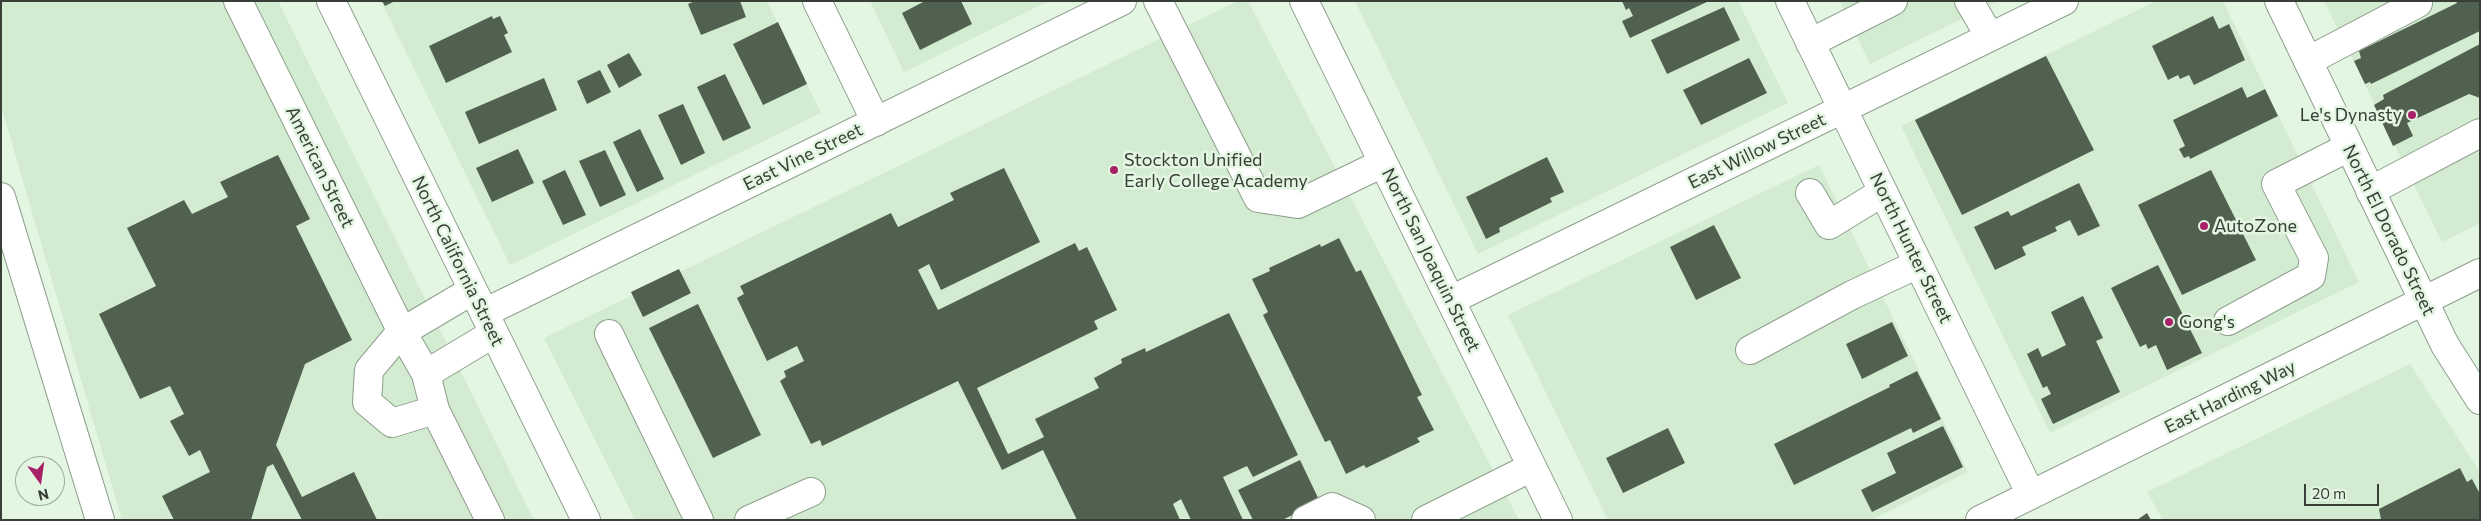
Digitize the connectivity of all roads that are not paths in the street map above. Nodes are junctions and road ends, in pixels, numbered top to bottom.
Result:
1 (238, 1) edge
2 (331, 1) edge
3 (817, 1) edge
4 (1122, 1) edge
5 (1158, 1) edge
6 (1304, 1) edge
7 (1790, 1) edge
8 (1893, 1) edge
9 (1969, 1) edge
10 (2064, 1) edge
11 (2279, 1) edge
12 (2418, 3) dead end
13 (1990, 37) junction
14 (1810, 43) junction
15 (2308, 61) junction
16 (1843, 109) junction
17 (876, 122) junction
18 (2480, 133) edge
19 (2349, 147) junction
20 (1384, 163) junction
21 (2370, 191) junction
22 (1883, 192) junction
23 (1810, 193) dead end
24 (1, 197) edge
25 (1918, 264) junction
26 (2480, 273) edge
27 (1451, 300) junction
28 (2423, 301) junction
29 (483, 312) junction
30 (2228, 321) dead end
31 (402, 332) junction
32 (609, 334) dead end
33 (1750, 350) dead end
34 (426, 374) junction
35 (2480, 400) edge
36 (435, 410) junction
37 (1532, 467) junction
38 (811, 492) dead end
39 (2031, 495) junction
40 (100, 520) edge
41 (490, 520) edge
42 (586, 520) edge
43 (700, 520) edge
44 (749, 520) edge
45 (1306, 520) edge
46 (1361, 520) edge
47 (1426, 520) edge
48 (1558, 520) edge
49 (1980, 520) edge

1 - 31 street, American Street
2 - 29 street, North California Street
3 - 17 street
4 - 17 street, East Vine Street
5 - 20 street
6 - 20 street, North San Joaquin Street
7 - 14 street, North Hunter Street
8 - 14 street
9 - 13 street
10 - 13 street, East Willow Street
11 - 15 street, North El Dorado Street
12 - 15 street
13 - 16 street, East Willow Street
14 - 16 street, North Hunter Street
15 - 19 street, North El Dorado Street
16 - 22 street, North Hunter Street
16 - 27 street, East Willow Street
17 - 29 street, East Vine Street
18 - 21 street
19 - 21 street, North El Dorado Street
19 - 30 street
20 - 27 street, North San Joaquin Street
21 - 28 street, North El Dorado Street
22 - 23 street
22 - 25 street, North Hunter Street
24 - 40 street
25 - 33 street
25 - 39 street, North Hunter Street
26 - 28 street, East Harding Way
27 - 37 street, North San Joaquin Street
28 - 35 street, North El Dorado Street
28 - 39 street, East Harding Way
29 - 31 street
29 - 34 street
29 - 42 street, North California Street
31 - 34 street, American Street
31 - 36 street
32 - 43 street
34 - 36 street, American Street
36 - 41 street, American Street
37 - 47 street
37 - 48 street, North San Joaquin Street
38 - 44 street
39 - 49 street, East Harding Way
45 - 46 street

